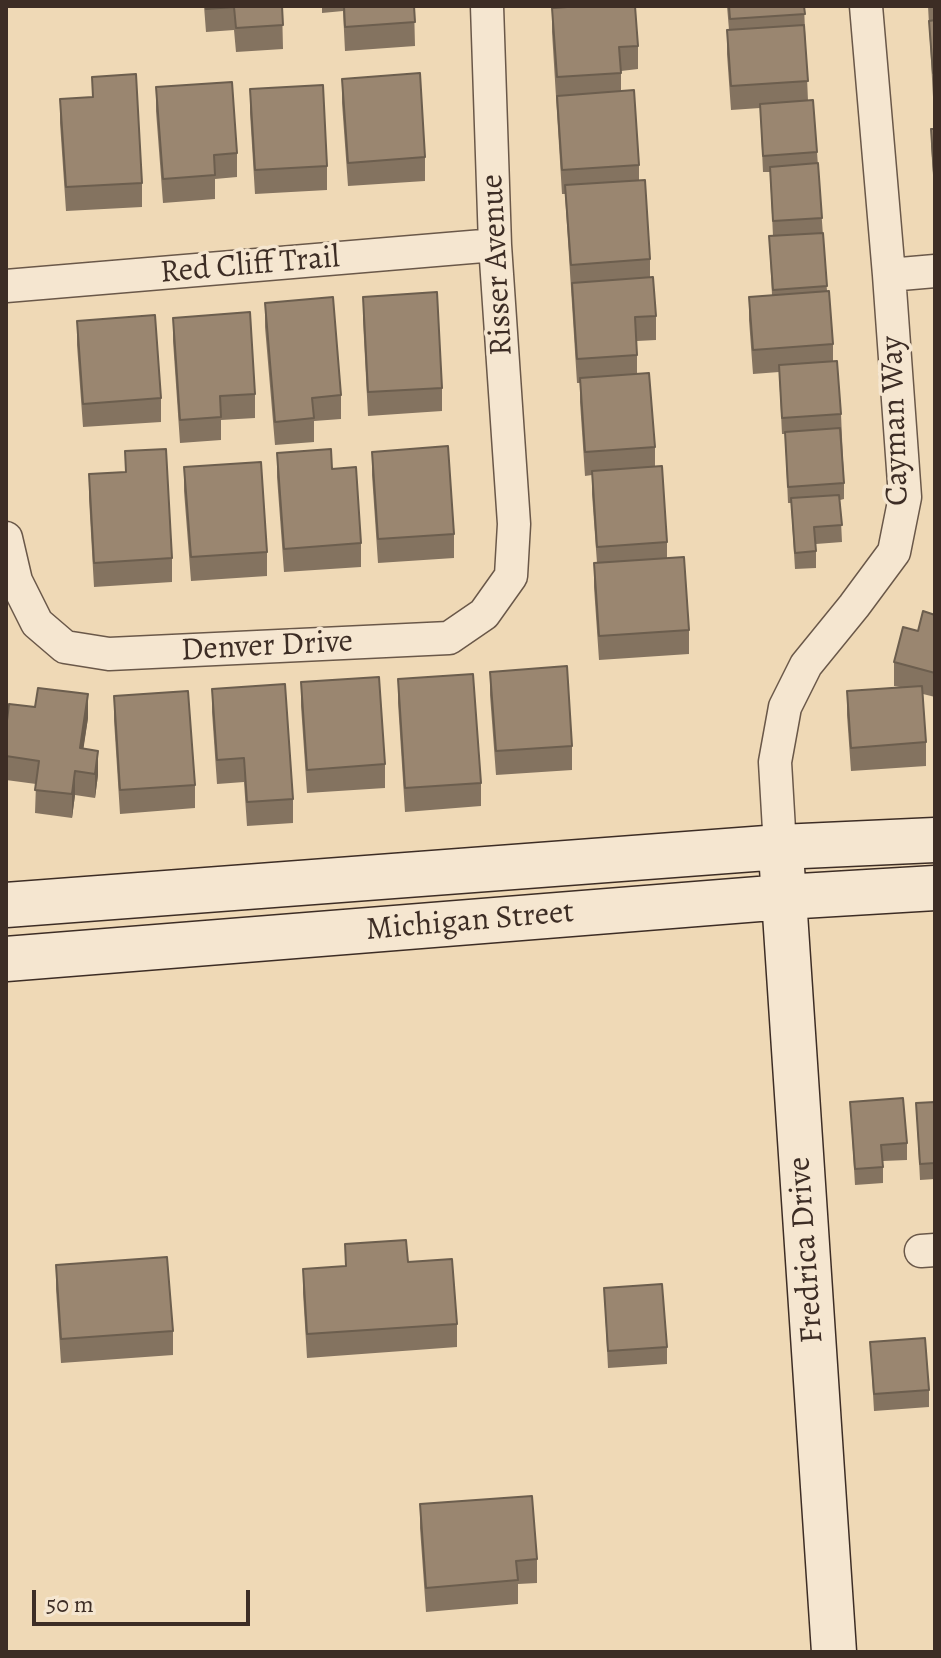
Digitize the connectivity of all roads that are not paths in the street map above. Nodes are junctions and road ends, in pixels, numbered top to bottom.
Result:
1 (487, 6) edge
2 (866, 6) edge
3 (495, 245) junction
4 (935, 271) edge
5 (889, 275) junction
6 (6, 286) edge
7 (514, 524) joint
8 (6, 538) edge
9 (6, 545) edge
10 (935, 840) edge
11 (780, 847) junction
12 (935, 888) edge
13 (784, 897) junction
14 (6, 905) edge
15 (6, 959) edge
16 (834, 1652) edge

1 - 3 street, Risser Avenue
2 - 5 street, Cayman Way
3 - 6 street, Red Cliff Trail
3 - 7 street, Risser Avenue
4 - 5 street
5 - 11 street, Cayman Way
7 - 9 street, Denver Drive
8 - 9 street, Denver Drive
10 - 11 street, Michigan Street
11 - 13 street, Fredrica Drive
11 - 14 street, Michigan Street
12 - 13 street, Michigan Street
13 - 15 street, Michigan Street
13 - 16 street, Fredrica Drive

